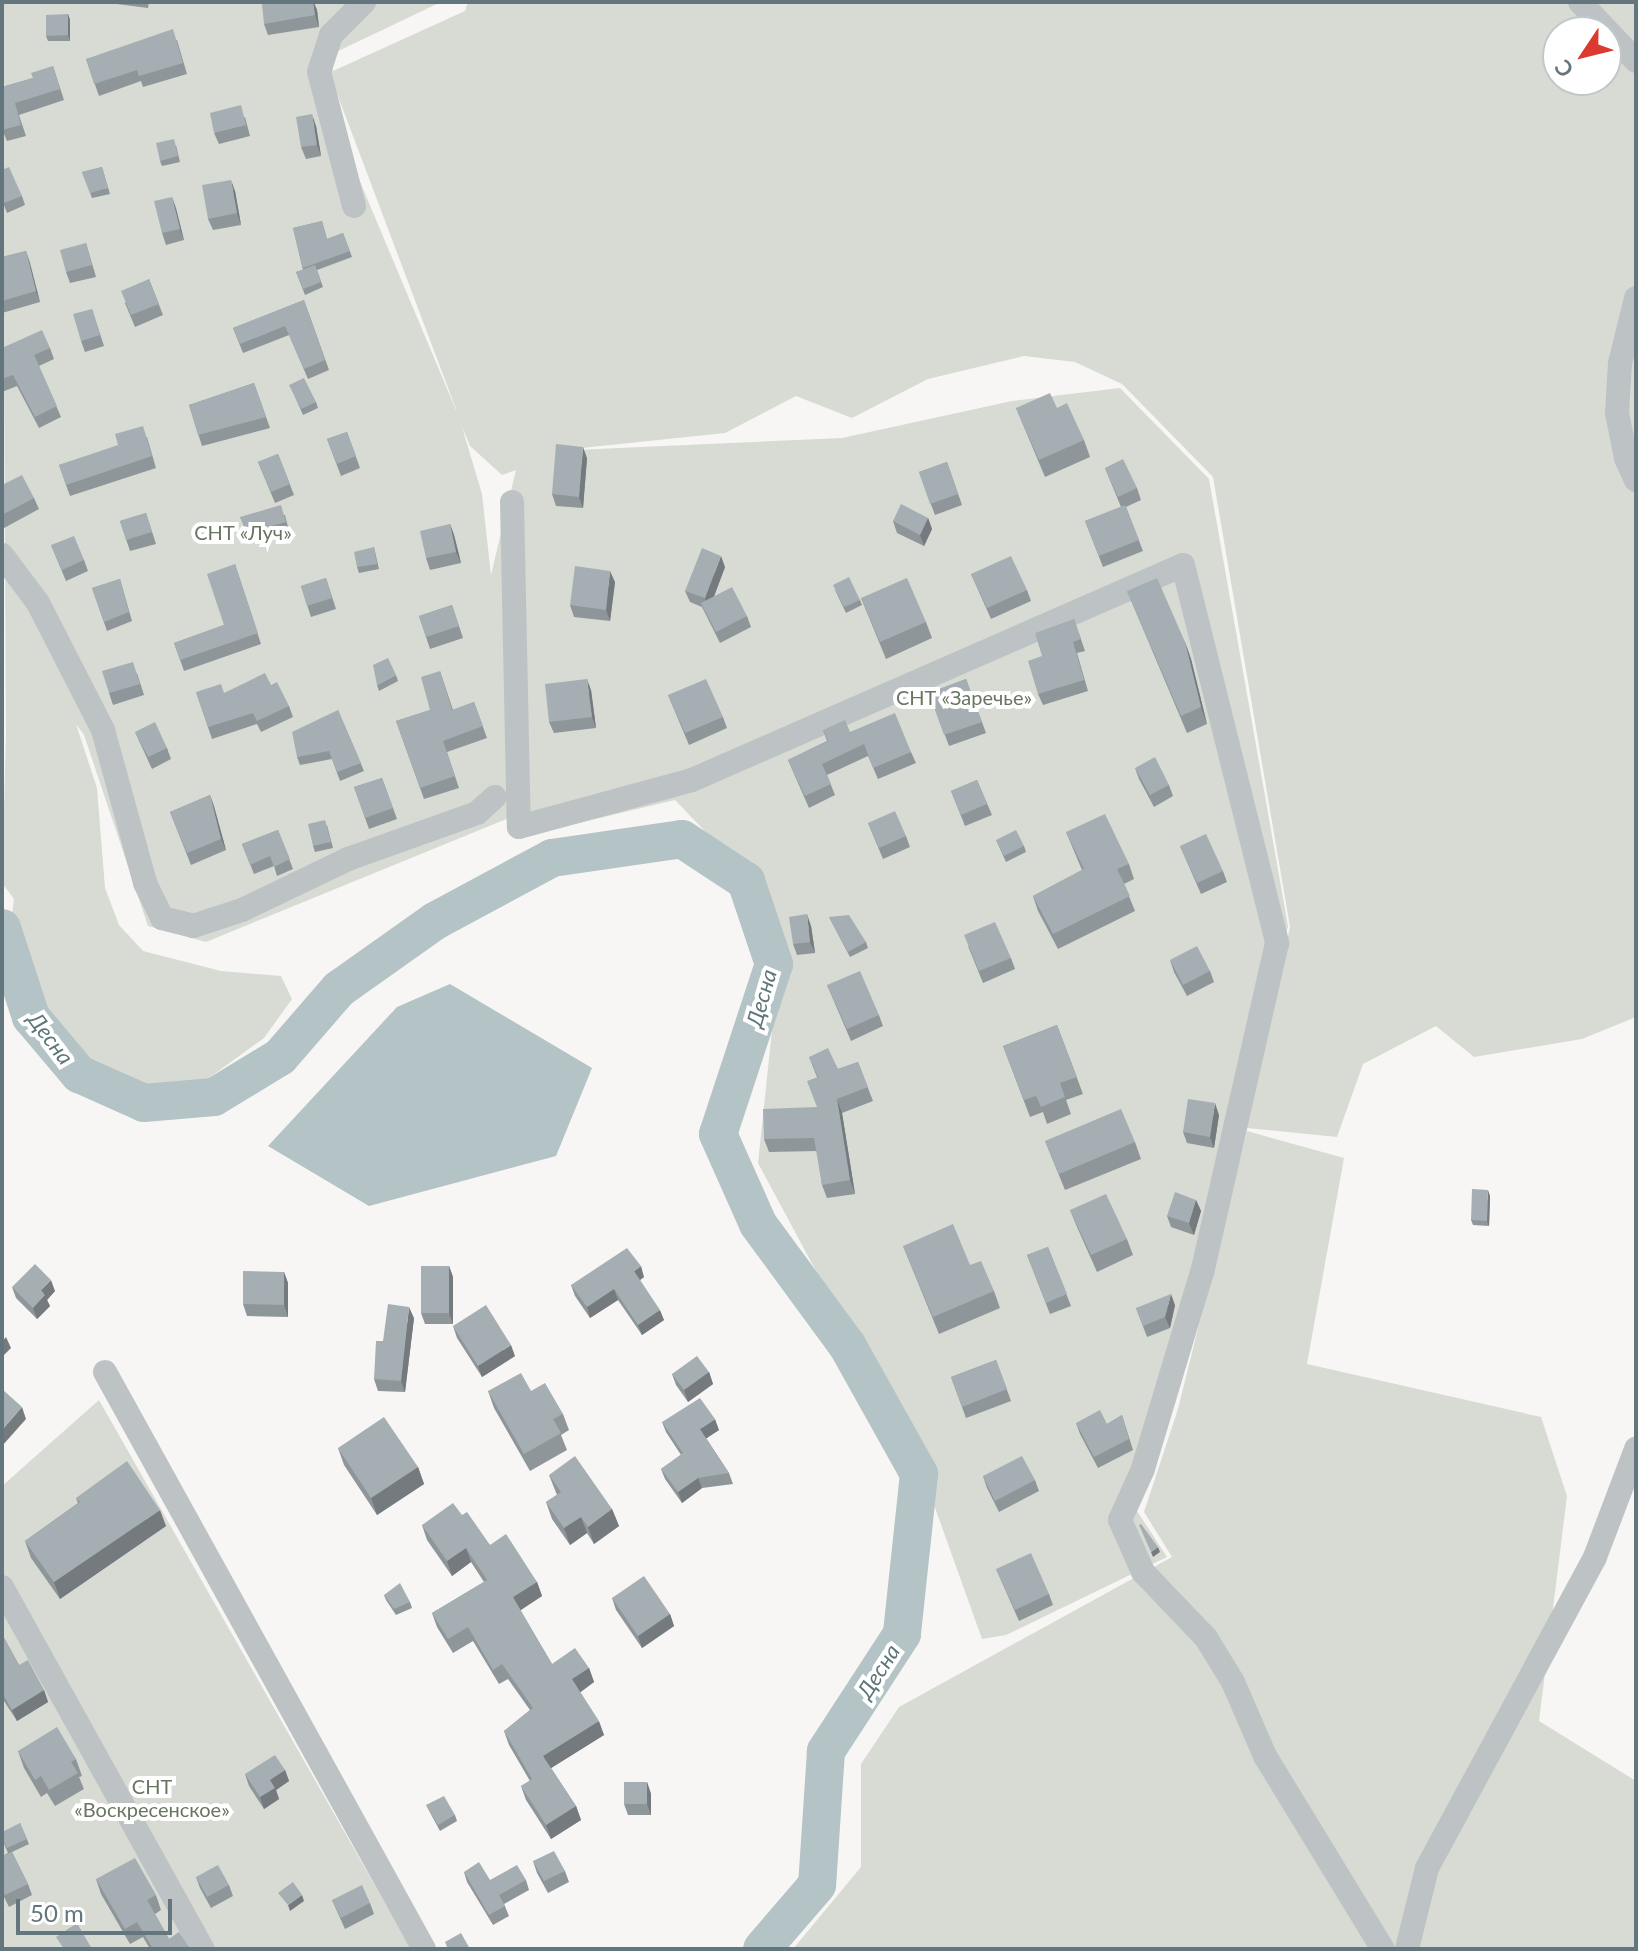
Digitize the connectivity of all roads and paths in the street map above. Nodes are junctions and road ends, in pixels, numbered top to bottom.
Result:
1 (364, 2) edge
2 (1580, 2) edge
3 (1636, 61) edge
4 (354, 206) dead end
5 (1636, 298) edge
6 (1636, 480) edge
7 (512, 502) dead end
8 (2, 555) edge
9 (495, 797) dead end
10 (105, 1372) dead end
11 (1636, 1449) edge
12 (2, 1587) edge
13 (203, 1949) edge
14 (424, 1949) edge
15 (1383, 1949) edge
16 (1407, 1949) edge

1 - 4 street
2 - 3 street
5 - 6 street
7 - 15 street
8 - 9 street
10 - 14 street
11 - 16 street
12 - 13 street

